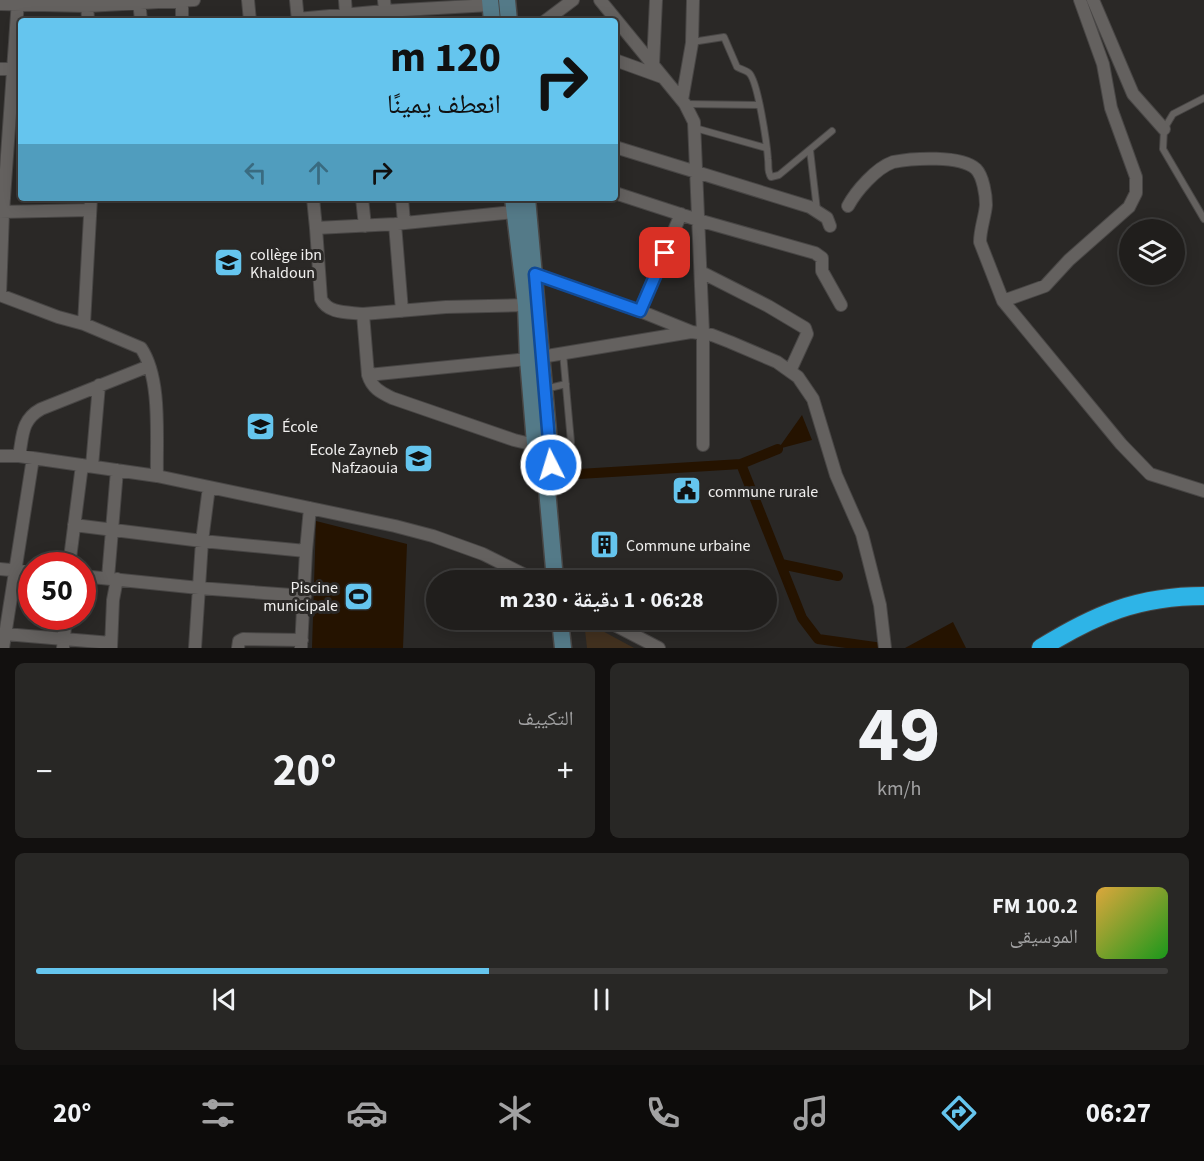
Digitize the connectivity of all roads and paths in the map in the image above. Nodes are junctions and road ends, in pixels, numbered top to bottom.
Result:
1 (186, 0) edge
2 (248, 0) edge
3 (296, 0) edge
4 (345, 0) edge
5 (507, 0) edge
6 (573, 0) edge
7 (656, 0) edge
8 (693, 0) edge
9 (1080, 0) edge
10 (1094, 0) edge
11 (18, 2) edge
12 (140, 2) edge
13 (87, 3) edge
14 (605, 3) edge
15 (0, 4) edge
16 (491, 9) edge
17 (385, 11) edge
18 (346, 14) junction
19 (88, 18) edge
20 (141, 18) edge
21 (183, 18) edge
22 (250, 18) edge
23 (298, 18) edge
24 (314, 18) edge
25 (509, 18) edge
26 (548, 18) edge
27 (617, 18) edge
28 (618, 20) edge
29 (692, 43) junction
30 (618, 61) edge
31 (653, 65) junction
32 (11, 69) edge
33 (663, 77) junction
34 (1204, 98) edge
35 (684, 102) junction
36 (759, 105) junction
37 (695, 128) junction
38 (1164, 129) junction
39 (832, 131) dead end
40 (618, 148) edge
41 (766, 148) junction
42 (810, 150) junction
43 (3, 160) edge
44 (696, 171) junction
45 (618, 194) edge
46 (313, 201) edge
47 (362, 201) edge
48 (402, 201) edge
49 (527, 201) edge
50 (90, 204) edge
51 (514, 205) edge
52 (848, 206) dead end
53 (817, 210) junction
54 (2, 212) edge
55 (681, 214) junction
56 (1204, 219) edge
57 (698, 220) junction
58 (400, 223) junction
59 (364, 226) junction
60 (830, 226) dead end
61 (316, 228) junction
62 (701, 272) junction
63 (535, 274) junction
64 (0, 295) edge
65 (1003, 301) junction
66 (526, 304) junction
67 (841, 305) dead end
68 (402, 311) junction
69 (640, 311) junction
70 (363, 314) junction
71 (84, 324) junction
72 (698, 332) junction
73 (563, 352) junction
74 (534, 358) junction
75 (149, 366) junction
76 (790, 371) junction
77 (368, 375) junction
78 (566, 384) junction
79 (99, 385) junction
80 (544, 389) junction
81 (572, 442) dead end
82 (535, 445) junction
83 (703, 446) dead end
84 (0, 456) edge
85 (19, 456) junction
86 (33, 458) junction
87 (87, 465) junction
88 (117, 470) junction
89 (157, 476) junction
90 (208, 487) junction
91 (547, 489) junction
92 (1204, 490) edge
93 (310, 508) junction
94 (74, 525) junction
95 (113, 529) junction
96 (202, 541) junction
97 (306, 551) junction
98 (71, 552) edge
99 (0, 569) edge
100 (515, 570) edge
101 (554, 570) edge
102 (16, 571) junction
103 (96, 577) edge
104 (112, 579) junction
105 (199, 588) junction
106 (305, 596) junction
107 (1204, 596) edge
108 (1204, 605) edge
109 (561, 630) edge
110 (624, 630) edge
111 (5, 634) junction
112 (63, 644) edge
113 (301, 644) edge
114 (111, 646) edge
115 (3, 648) edge
116 (195, 648) edge
117 (238, 648) edge
118 (563, 648) edge
119 (659, 648) edge
120 (885, 648) edge
121 (1041, 648) edge
122 (1058, 648) edge

1 - 12 street
1 - 21 street
2 - 22 street
3 - 23 street
4 - 18 street
5 - 25 main road
6 - 26 street
7 - 31 street
8 - 29 street
9 - 65 street
10 - 38 street
11 - 13 street
11 - 15 street
11 - 32 street
12 - 13 street
12 - 20 street
13 - 19 street
14 - 27 street
16 - 17 street
17 - 18 street
18 - 24 street
28 - 31 street
29 - 35 street
29 - 36 lane
30 - 33 street
31 - 33 street
32 - 43 street
33 - 35 street
34 - 38 lane
35 - 36 lane
35 - 37 street
36 - 41 lane
37 - 41 lane
37 - 44 street
38 - 56 lane
39 - 42 lane
40 - 44 street
41 - 42 lane
42 - 53 lane
43 - 54 street
44 - 53 street
44 - 57 street
45 - 55 street
46 - 61 street
47 - 59 street
48 - 58 street
49 - 63 main road
50 - 54 street
50 - 71 street
51 - 58 street
51 - 66 main road
52 - 65 street
53 - 60 street
54 - 64 street
55 - 57 street
55 - 69 street
57 - 62 street
57 - 67 street
58 - 59 street
58 - 68 street
59 - 61 street
61 - 70 street
62 - 72 street
62 - 76 street
63 - 69 street
63 - 74 main road
64 - 71 street
65 - 92 street
66 - 68 street
66 - 74 main road
68 - 70 street
69 - 72 street
70 - 77 street
71 - 75 street
72 - 73 street
72 - 76 street
72 - 83 street
73 - 74 street
73 - 78 lane
74 - 77 street
74 - 80 main road
74 - 82 main road
75 - 79 street
75 - 89 street
76 - 120 street
77 - 82 street
78 - 80 lane
78 - 81 lane
79 - 85 street
79 - 87 street
80 - 91 main road
82 - 91 main road
84 - 85 street
85 - 86 street
86 - 87 street
86 - 102 street
87 - 88 street
87 - 94 street
88 - 89 street
88 - 95 street
89 - 90 street
90 - 93 street
90 - 96 street
91 - 101 main road
93 - 97 street
93 - 100 street
94 - 95 street
94 - 98 street
95 - 96 street
95 - 104 street
96 - 97 street
96 - 105 street
97 - 106 street
99 - 102 street
102 - 111 street
103 - 104 street
104 - 105 street
104 - 114 street
105 - 106 street
105 - 116 street
106 - 113 street
107 - 121 highway
108 - 122 highway
109 - 118 main road
110 - 119 street
111 - 112 street
111 - 115 street
112 - 114 street
113 - 117 street

